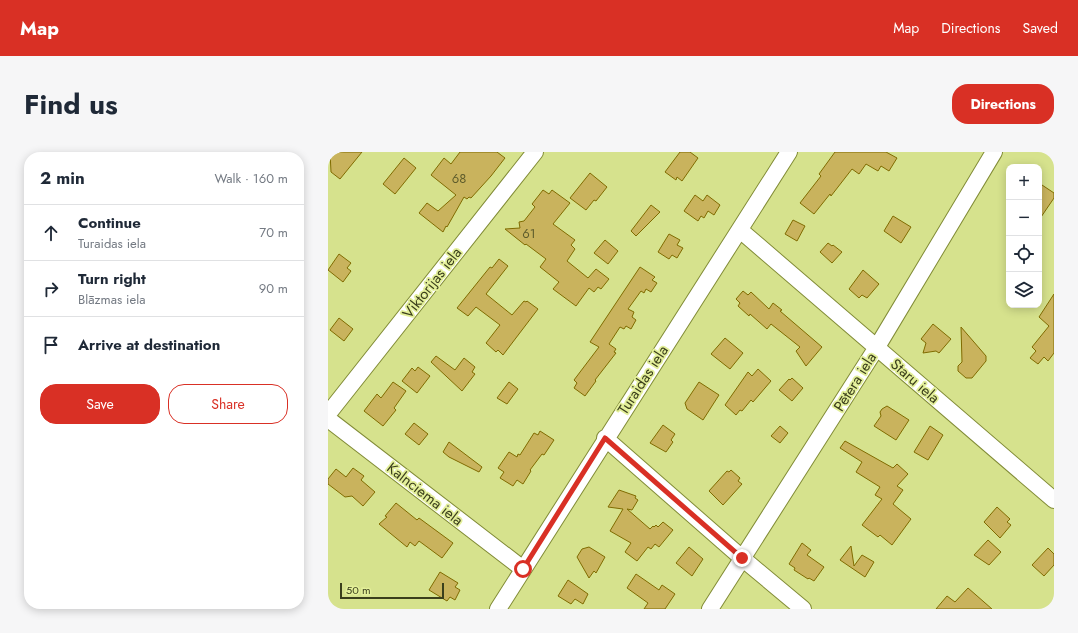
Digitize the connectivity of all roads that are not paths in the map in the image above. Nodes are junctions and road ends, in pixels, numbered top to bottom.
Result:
1 (535, 152) edge
2 (789, 152) edge
3 (994, 152) edge
4 (740, 230) junction
5 (877, 347) junction
6 (328, 414) edge
7 (328, 419) edge
8 (605, 438) junction
9 (1054, 500) edge
10 (742, 558) junction
11 (523, 569) junction
12 (498, 609) edge
13 (710, 609) edge
14 (803, 609) edge

1 - 6 street, Viktorijas iela
2 - 4 street, Turaidas iela
3 - 5 street, Pētera iela
4 - 5 street, Staru iela
4 - 8 street, Turaidas iela
5 - 9 street, Staru iela
5 - 10 street, Pētera iela
7 - 11 street, Kalnciema iela
8 - 10 street
8 - 11 street, Turaidas iela
10 - 13 street, Pētera iela
10 - 14 street
11 - 12 street, Turaidas iela

